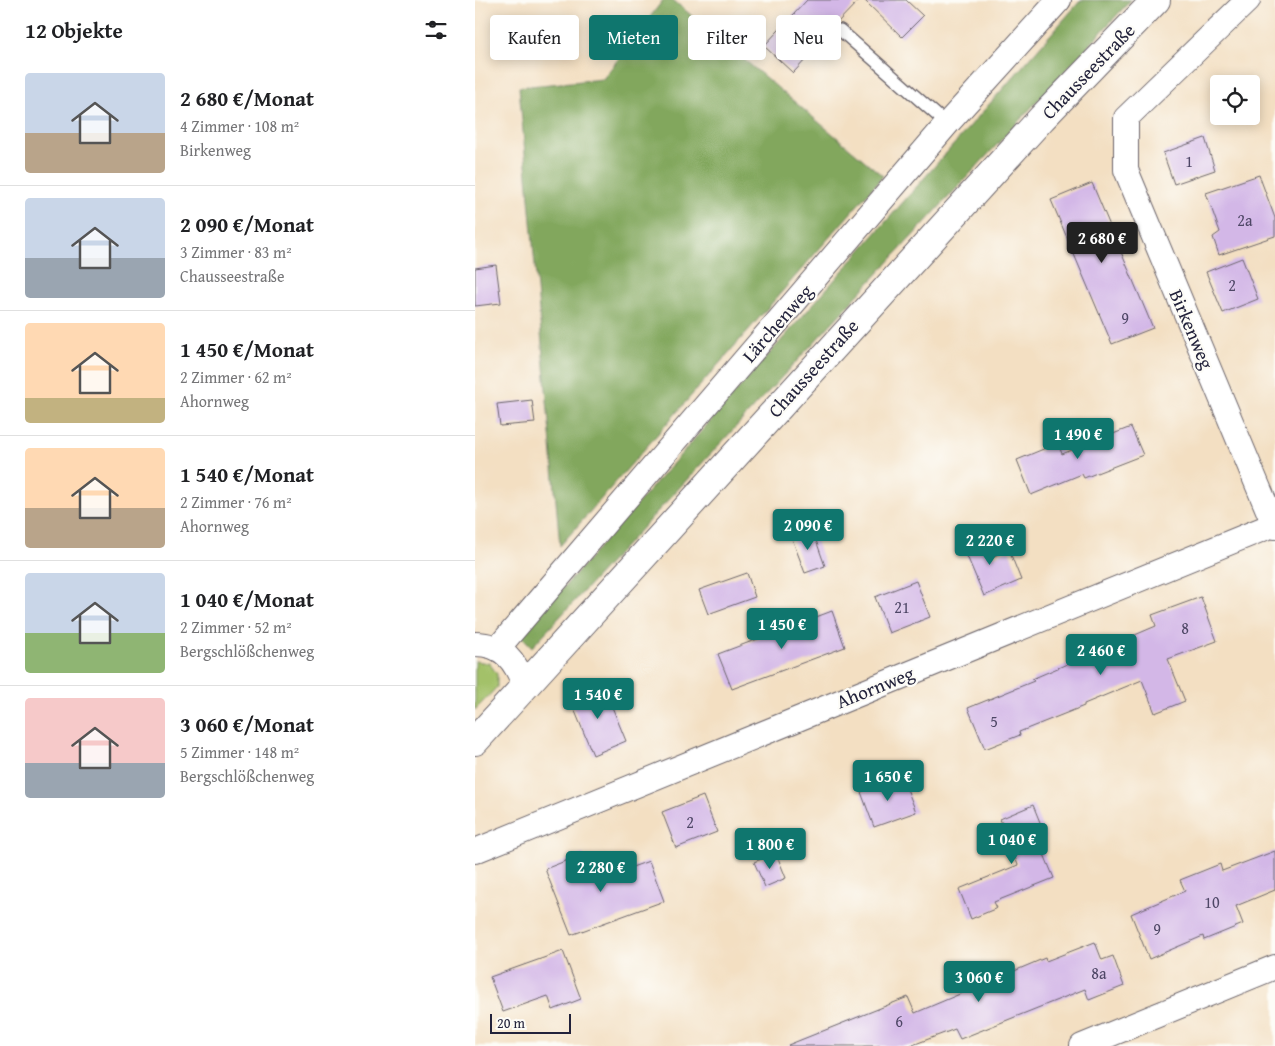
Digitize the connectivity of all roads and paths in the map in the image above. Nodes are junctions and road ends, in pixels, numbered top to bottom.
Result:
1 (1059, 0) edge
2 (1157, 0) edge
3 (1248, 0) edge
4 (841, 31) edge
5 (947, 124) junction
6 (1275, 525) edge
7 (475, 644) edge
8 (498, 648) junction
9 (525, 686) junction
10 (475, 741) edge
11 (475, 851) edge
12 (1275, 967) edge
13 (1082, 1046) edge

1 - 5 street, Lärchenweg
2 - 9 main road, Chausseestraße
3 - 6 street, Birkenweg
4 - 5 lane
5 - 8 street, Lärchenweg
6 - 11 street, Ahornweg
7 - 8 street
8 - 9 street
9 - 10 main road, Chausseestraße
12 - 13 street

